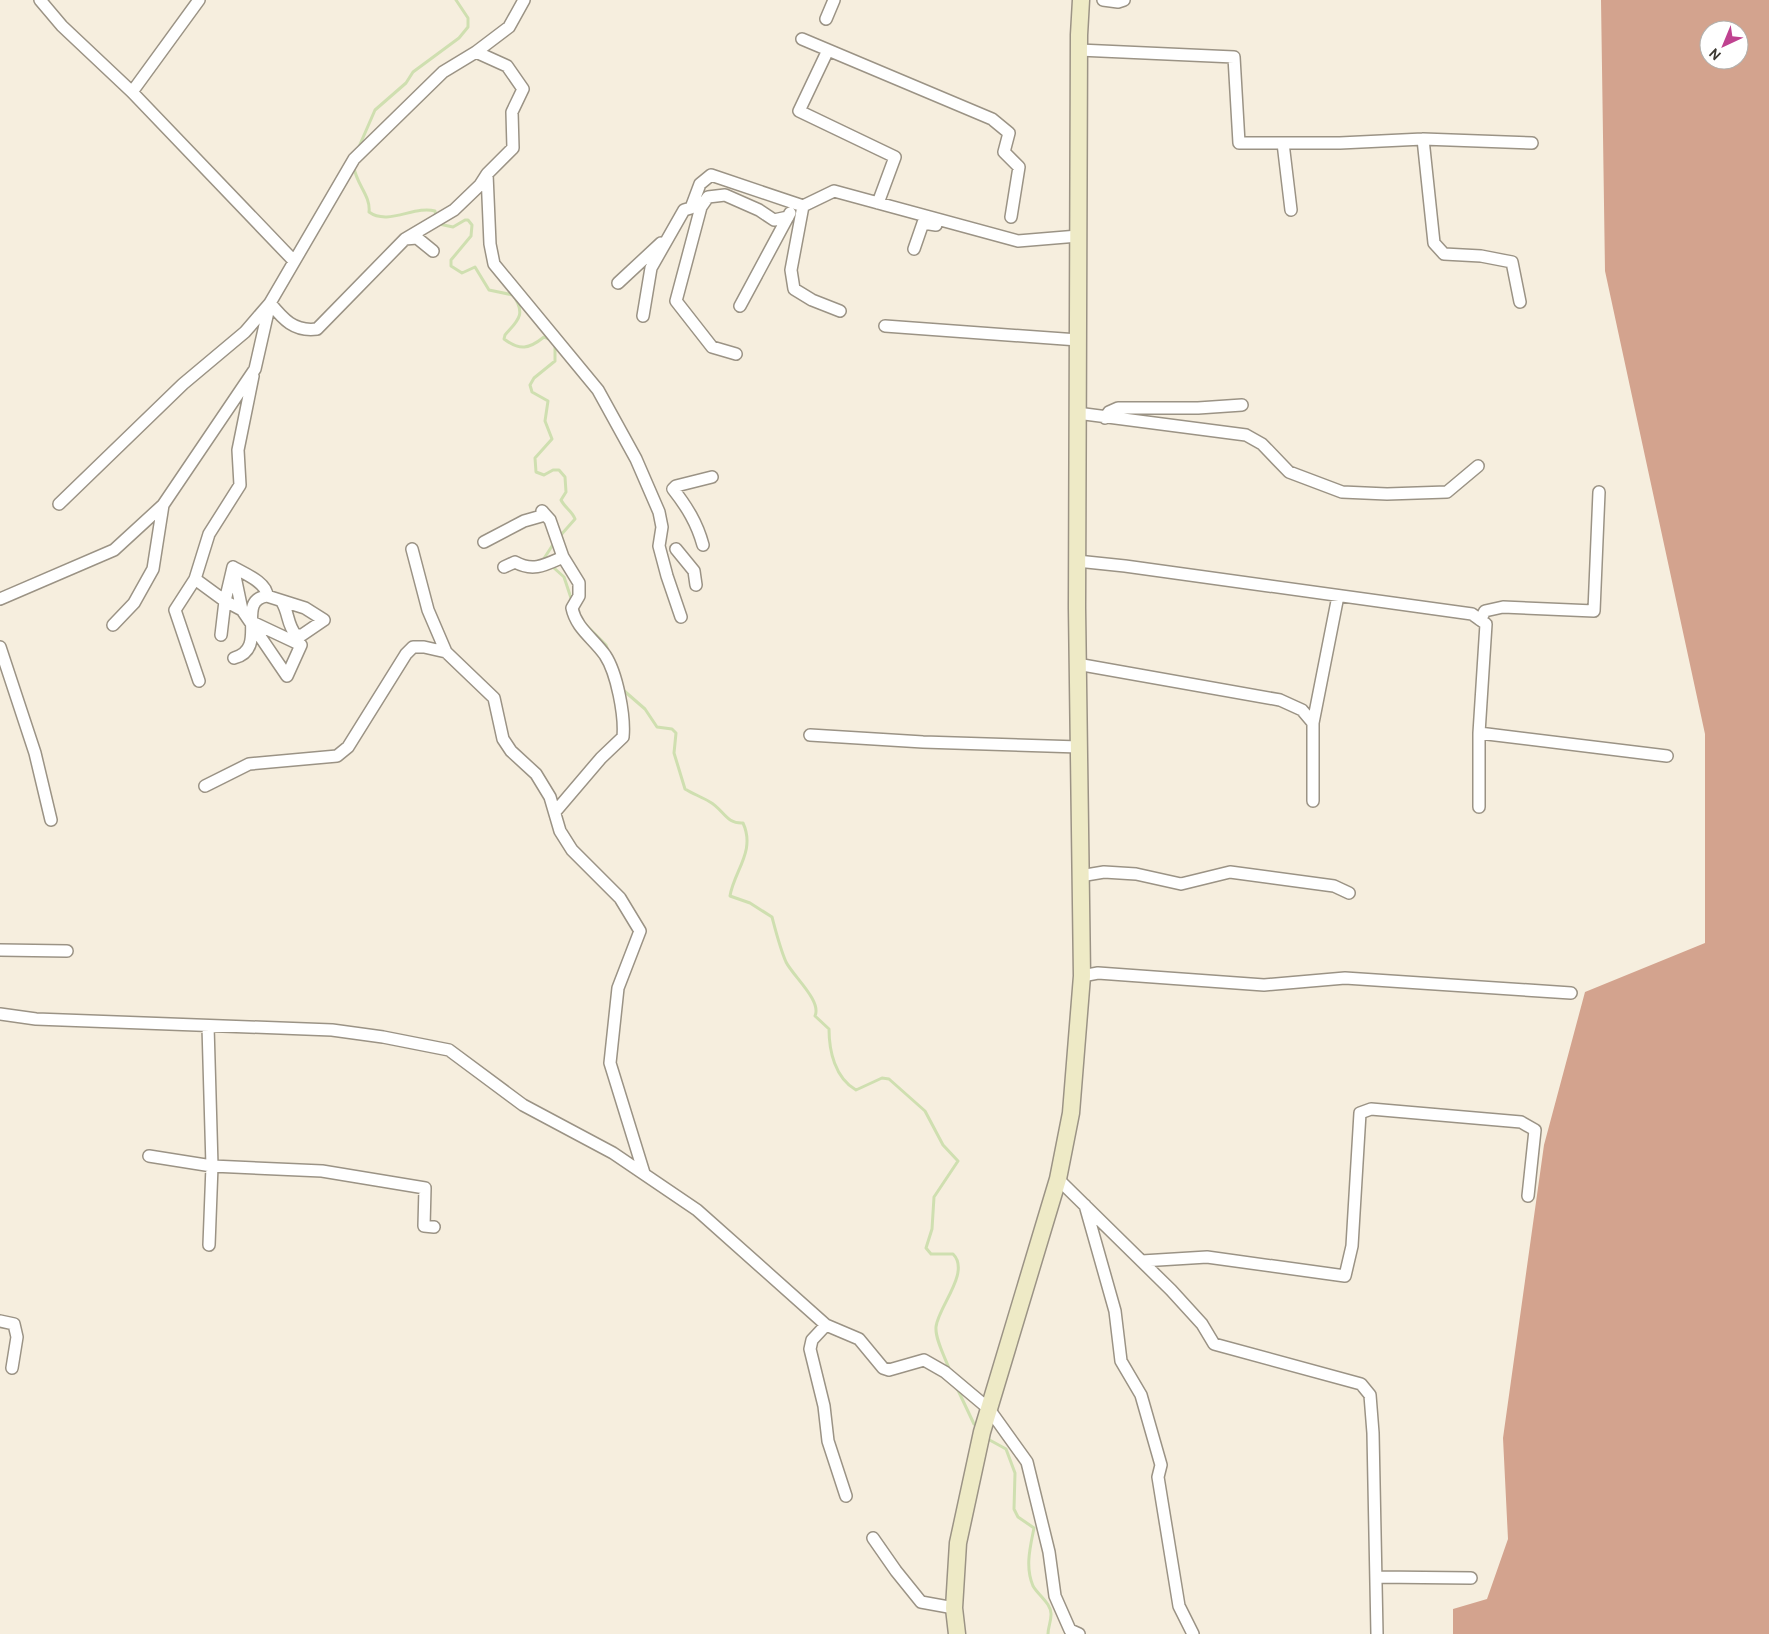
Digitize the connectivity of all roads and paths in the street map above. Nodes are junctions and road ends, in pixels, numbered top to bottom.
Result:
1 (40, 0) edge
2 (199, 0) edge
3 (524, 0) edge
4 (834, 0) edge
5 (1081, 0) edge
6 (1103, 0) edge
7 (1124, 0) edge
8 (826, 19) dead end
9 (802, 39) dead end
10 (828, 50) junction
11 (1079, 50) junction
12 (476, 52) junction
13 (132, 92) junction
14 (1423, 140) junction
15 (1283, 143) junction
16 (1532, 143) dead end
17 (487, 174) junction
18 (878, 203) junction
19 (799, 204) junction
20 (1290, 210) dead end
21 (788, 217) junction
22 (1010, 217) dead end
23 (671, 236) junction
24 (1078, 236) junction
25 (1005, 238) junction
26 (405, 239) junction
27 (914, 249) dead end
28 (433, 251) dead end
29 (294, 260) junction
30 (618, 283) dead end
31 (1520, 302) dead end
32 (270, 303) junction
33 (740, 306) dead end
34 (840, 311) dead end
35 (643, 316) dead end
36 (885, 326) dead end
37 (1078, 340) junction
38 (736, 354) dead end
39 (255, 369) junction
40 (1242, 405) dead end
41 (1077, 413) junction
42 (1105, 418) junction
43 (1478, 466) dead end
44 (712, 477) dead end
45 (1600, 492) dead end
46 (59, 504) dead end
47 (163, 505) junction
48 (484, 542) dead end
49 (703, 545) dead end
50 (412, 549) dead end
51 (676, 549) dead end
52 (563, 557) junction
53 (1077, 561) junction
54 (233, 567) junction
55 (504, 567) dead end
56 (195, 579) junction
57 (696, 585) dead end
58 (267, 596) junction
59 (1338, 596) junction
60 (0, 599) edge
61 (225, 601) junction
62 (282, 602) dead end
63 (242, 610) junction
64 (681, 617) dead end
65 (1480, 620) junction
66 (250, 621) junction
67 (113, 625) dead end
68 (221, 635) dead end
69 (0, 647) edge
70 (446, 652) junction
71 (234, 658) dead end
72 (1077, 664) junction
73 (199, 681) dead end
74 (1313, 723) junction
75 (1479, 733) junction
76 (810, 735) dead end
77 (1078, 747) junction
78 (1667, 756) dead end
79 (205, 786) dead end
80 (1313, 801) dead end
81 (1479, 807) dead end
82 (555, 812) junction
83 (52, 820) dead end
84 (1080, 876) junction
85 (1349, 892) dead end
86 (0, 950) edge
87 (67, 951) dead end
88 (1082, 976) junction
89 (1570, 993) dead end
90 (0, 1014) edge
91 (208, 1026) junction
92 (149, 1156) dead end
93 (212, 1166) junction
94 (644, 1173) junction
95 (1058, 1179) junction
96 (1528, 1196) dead end
97 (1084, 1204) junction
98 (434, 1228) dead end
99 (209, 1245) dead end
100 (1142, 1261) junction
101 (0, 1321) edge
102 (826, 1325) junction
103 (12, 1368) dead end
104 (990, 1409) junction
105 (846, 1496) dead end
106 (873, 1538) dead end
107 (1376, 1576) junction
108 (1471, 1578) dead end
109 (954, 1608) junction
110 (1073, 1633) edge
111 (957, 1634) edge
112 (1193, 1634) edge
113 (1377, 1634) edge

1 - 13 street
2 - 13 street
3 - 12 street
4 - 8 street
5 - 11 main road
6 - 7 street
9 - 10 street
10 - 18 street
10 - 22 street
11 - 15 street
11 - 24 main road
12 - 17 street
12 - 29 street
13 - 29 street
14 - 15 street
14 - 16 street
14 - 31 street
15 - 20 street
17 - 26 street
17 - 64 street
18 - 19 street
18 - 25 street
19 - 21 street
19 - 23 street
19 - 34 street
21 - 33 street
21 - 38 street
23 - 30 street
23 - 35 street
24 - 25 street
24 - 37 main road
25 - 27 street
26 - 28 street
26 - 32 street
29 - 32 street
32 - 39 street
32 - 46 street
36 - 37 street
37 - 41 main road
39 - 47 street
39 - 56 street
40 - 42 street
41 - 42 street
41 - 53 main road
42 - 43 street
44 - 49 street
45 - 65 street
47 - 60 street
47 - 67 street
48 - 52 street
50 - 70 street
51 - 57 street
52 - 55 street
52 - 82 street
53 - 59 street
53 - 72 main road
54 - 58 street
54 - 61 street
54 - 63 street
56 - 61 street
56 - 73 street
58 - 62 street
58 - 66 street
59 - 65 street
59 - 74 street
61 - 63 street
61 - 68 street
63 - 66 street
65 - 75 street
66 - 66 street
66 - 71 street
69 - 83 street
70 - 79 street
70 - 82 street
72 - 74 street
72 - 77 main road
74 - 80 street
75 - 78 street
75 - 81 street
76 - 77 street
77 - 84 main road
82 - 94 street
84 - 85 street
84 - 88 main road
86 - 87 street
88 - 89 street
88 - 95 main road
90 - 91 street
91 - 93 street
91 - 94 street
92 - 93 street
93 - 98 street
93 - 99 street
94 - 102 street
95 - 97 street
95 - 104 main road
96 - 100 street
97 - 100 street
97 - 112 street
100 - 107 street
101 - 103 street
102 - 104 street
102 - 105 street
104 - 109 main road
104 - 110 street
106 - 109 street
107 - 108 street
107 - 113 street
109 - 111 main road

